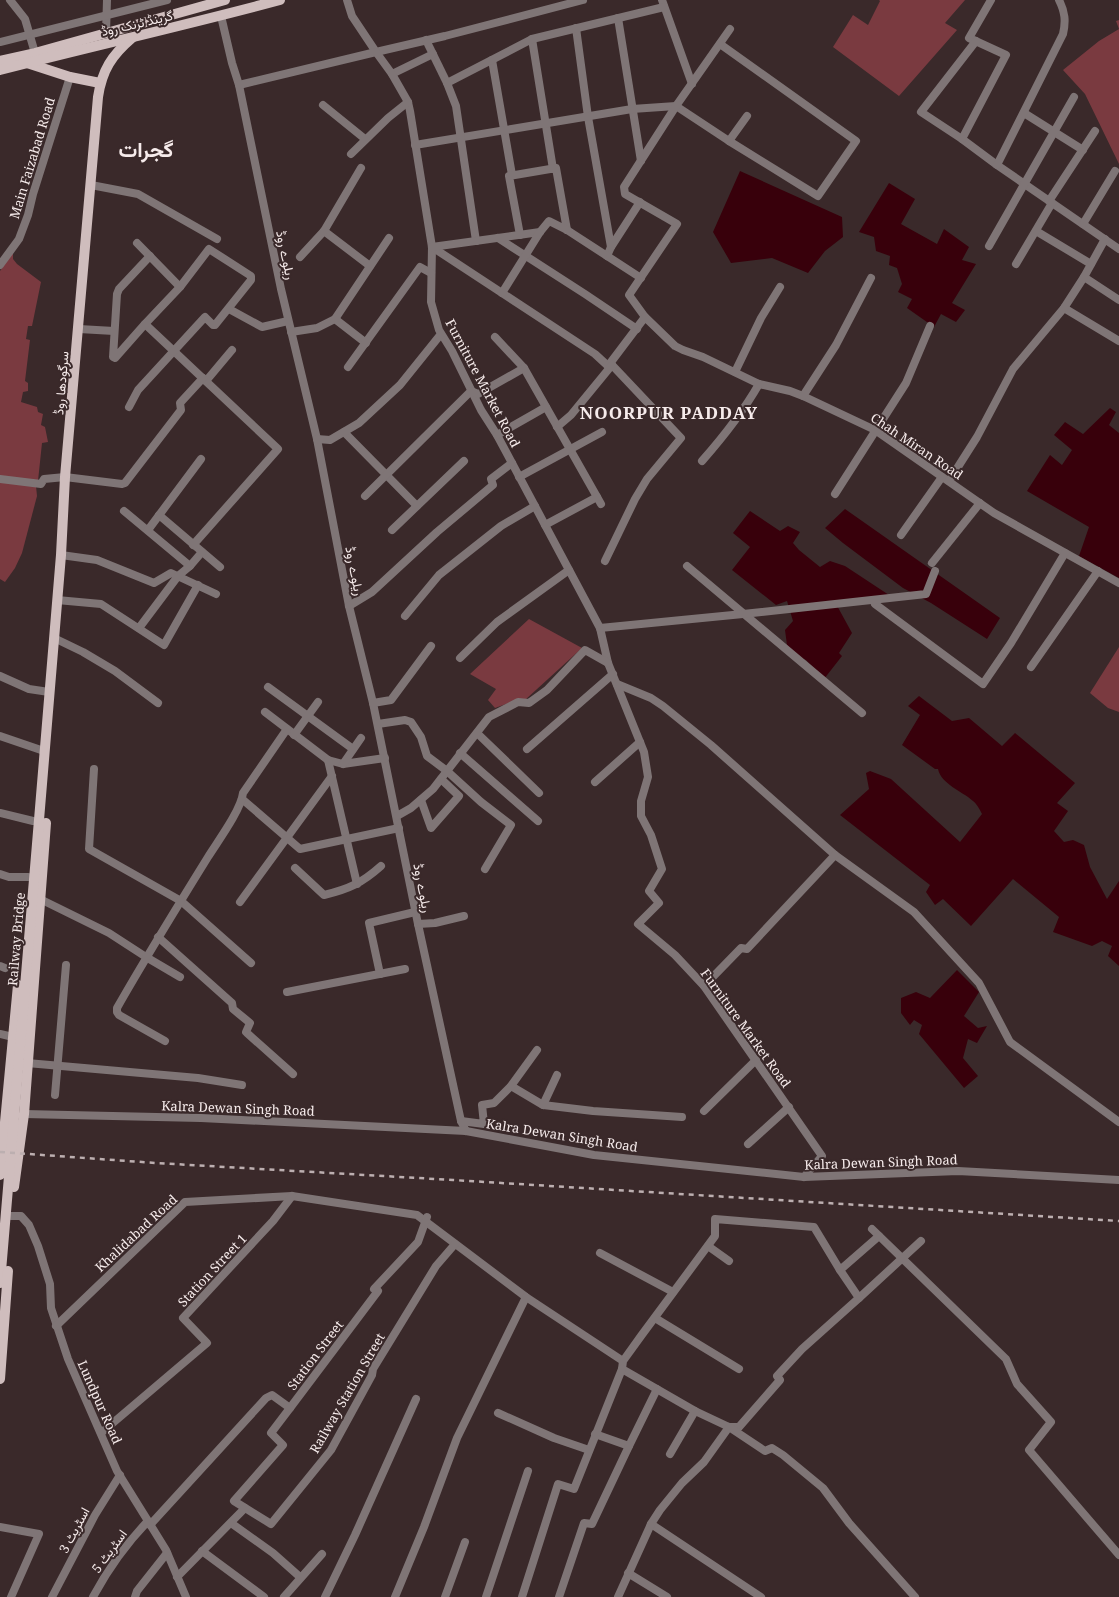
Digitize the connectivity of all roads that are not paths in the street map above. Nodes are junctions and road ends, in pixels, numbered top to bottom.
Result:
1 (10, 0) edge
2 (107, 0) edge
3 (167, 0) edge
4 (280, 0) edge
5 (347, 0) edge
6 (583, 0) edge
7 (991, 0) edge
8 (1059, 0) edge
9 (220, 1) edge
10 (663, 4) edge
11 (106, 16) junction
12 (221, 16) junction
13 (618, 18) junction
14 (576, 28) junction
15 (730, 29) dead end
16 (106, 33) junction
17 (30, 35) junction
18 (132, 38) junction
19 (532, 39) junction
20 (426, 40) junction
21 (976, 41) junction
22 (0, 42) edge
23 (720, 44) junction
24 (376, 52) junction
25 (35, 53) junction
26 (433, 54) junction
27 (492, 60) junction
28 (0, 61) edge
29 (27, 63) junction
30 (0, 70) edge
31 (392, 74) junction
32 (70, 77) junction
33 (100, 83) junction
34 (447, 83) junction
35 (692, 84) junction
36 (239, 85) junction
37 (1074, 98) dead end
38 (408, 102) junction
39 (323, 105) dead end
40 (676, 106) junction
41 (632, 109) junction
42 (1024, 113) junction
43 (747, 116) dead end
44 (588, 117) junction
45 (546, 124) junction
46 (504, 130) junction
47 (1096, 131) dead end
48 (1055, 132) junction
49 (460, 137) junction
50 (365, 139) junction
51 (962, 139) junction
52 (729, 141) junction
53 (415, 145) junction
54 (1083, 150) junction
55 (351, 154) dead end
56 (641, 161) junction
57 (997, 165) junction
58 (361, 168) dead end
59 (553, 169) junction
60 (1115, 171) dead end
61 (512, 175) junction
62 (91, 184) junction
63 (1024, 184) junction
64 (640, 202) junction
65 (1050, 202) junction
66 (1083, 224) junction
67 (566, 230) junction
68 (324, 231) junction
69 (1036, 231) junction
70 (540, 232) junction
71 (520, 235) junction
72 (389, 238) dead end
73 (498, 238) junction
74 (217, 239) dead end
75 (1105, 239) junction
76 (476, 241) junction
77 (137, 242) dead end
78 (989, 246) dead end
79 (611, 247) junction
80 (432, 248) junction
81 (1119, 249) edge
82 (526, 255) junction
83 (150, 256) junction
84 (607, 256) junction
85 (300, 257) dead end
86 (1016, 264) dead end
87 (1091, 264) junction
88 (0, 265) edge
89 (370, 266) junction
90 (432, 273) junction
91 (1084, 277) junction
92 (642, 278) junction
93 (871, 278) dead end
94 (780, 287) dead end
95 (180, 288) junction
96 (502, 293) junction
97 (1119, 300) edge
98 (1064, 308) junction
99 (229, 309) junction
100 (645, 318) junction
101 (335, 319) junction
102 (288, 321) junction
103 (145, 324) junction
104 (930, 326) dead end
105 (79, 329) junction
106 (637, 329) junction
107 (114, 331) junction
108 (291, 332) junction
109 (441, 334) junction
110 (495, 337) dead end
111 (1119, 341) edge
112 (366, 342) junction
113 (232, 350) dead end
114 (174, 351) junction
115 (610, 365) junction
116 (348, 367) dead end
117 (524, 368) junction
118 (735, 372) junction
119 (204, 379) junction
120 (759, 384) junction
121 (471, 391) junction
122 (803, 396) junction
123 (128, 407) dead end
124 (546, 407) junction
125 (557, 427) junction
126 (875, 430) junction
127 (344, 432) junction
128 (602, 432) dead end
129 (497, 435) junction
130 (317, 439) junction
131 (570, 450) junction
132 (201, 459) dead end
133 (464, 461) dead end
134 (702, 461) dead end
135 (512, 463) junction
136 (387, 475) junction
137 (65, 477) junction
138 (519, 477) junction
139 (0, 478) edge
140 (945, 479) junction
141 (835, 494) dead end
142 (365, 496) dead end
143 (980, 503) junction
144 (417, 506) junction
145 (535, 506) junction
146 (124, 511) dead end
147 (159, 515) junction
148 (545, 525) junction
149 (148, 530) junction
150 (392, 530) dead end
151 (901, 535) dead end
152 (193, 545) junction
153 (202, 552) junction
154 (1065, 553) junction
155 (61, 555) junction
156 (605, 561) dead end
157 (190, 566) junction
158 (687, 566) dead end
159 (220, 567) dead end
160 (569, 570) junction
161 (1098, 571) junction
162 (178, 576) junction
163 (1119, 583) edge
164 (198, 585) junction
165 (216, 594) dead end
166 (57, 600) junction
167 (875, 604) dead end
168 (349, 606) junction
169 (743, 614) junction
170 (405, 616) dead end
171 (139, 628) junction
172 (600, 628) junction
173 (54, 638) junction
174 (431, 646) dead end
175 (460, 658) dead end
176 (608, 663) junction
177 (1031, 667) dead end
178 (613, 674) junction
179 (0, 676) edge
180 (617, 684) junction
181 (268, 687) dead end
182 (49, 692) junction
183 (158, 702) dead end
184 (318, 702) dead end
185 (373, 703) junction
186 (265, 712) dead end
187 (862, 713) dead end
188 (308, 716) junction
189 (378, 724) junction
190 (287, 729) junction
191 (477, 733) junction
192 (294, 735) junction
193 (0, 736) edge
194 (361, 738) dead end
195 (640, 742) junction
196 (43, 746) junction
197 (353, 749) junction
198 (527, 749) dead end
199 (460, 753) junction
200 (384, 758) junction
201 (328, 760) junction
202 (343, 764) junction
203 (94, 769) dead end
204 (447, 771) junction
205 (332, 776) junction
206 (441, 778) junction
207 (595, 782) dead end
208 (539, 793) dead end
209 (242, 799) junction
210 (421, 800) junction
211 (0, 813) edge
212 (397, 816) junction
213 (33, 821) junction
214 (538, 821) dead end
215 (399, 828) junction
216 (287, 838) junction
217 (346, 838) junction
218 (835, 855) junction
219 (381, 866) dead end
220 (295, 868) dead end
221 (485, 869) dead end
222 (0, 874) edge
223 (28, 877) junction
224 (357, 884) junction
225 (40, 899) junction
226 (181, 901) junction
227 (240, 902) dead end
228 (415, 912) junction
229 (464, 916) dead end
230 (418, 924) junction
231 (158, 938) junction
232 (146, 958) junction
233 (251, 963) dead end
234 (66, 965) dead end
235 (405, 969) dead end
236 (380, 974) junction
237 (180, 976) dead end
238 (704, 986) junction
239 (288, 992) dead end
240 (0, 1034) edge
241 (13, 1037) junction
242 (165, 1041) dead end
243 (537, 1050) dead end
244 (756, 1060) junction
245 (27, 1063) junction
246 (58, 1066) junction
247 (293, 1074) dead end
248 (557, 1075) dead end
249 (242, 1085) dead end
250 (511, 1086) junction
251 (55, 1095) dead end
252 (543, 1105) junction
253 (789, 1107) junction
254 (704, 1111) dead end
255 (24, 1114) junction
256 (682, 1117) dead end
257 (461, 1120) junction
258 (1119, 1122) edge
259 (466, 1131) junction
260 (2, 1133) edge
261 (748, 1144) dead end
262 (0, 1176) edge
263 (804, 1177) junction
264 (1119, 1180) edge
265 (292, 1196) junction
266 (11, 1216) junction
267 (427, 1220) junction
268 (872, 1229) dead end
269 (879, 1236) junction
270 (921, 1241) dead end
271 (455, 1244) junction
272 (708, 1246) junction
273 (600, 1253) dead end
274 (902, 1259) junction
275 (729, 1261) dead end
276 (840, 1270) junction
277 (0, 1283) edge
278 (673, 1292) junction
279 (526, 1297) junction
280 (859, 1298) junction
281 (655, 1318) junction
282 (56, 1326) junction
283 (622, 1365) junction
284 (739, 1369) dead end
285 (0, 1379) edge
286 (657, 1390) junction
287 (416, 1399) dead end
288 (290, 1408) junction
289 (695, 1411) junction
290 (498, 1413) dead end
291 (729, 1428) junction
292 (101, 1433) junction
293 (595, 1434) junction
294 (629, 1446) junction
295 (589, 1450) junction
296 (670, 1454) dead end
297 (528, 1471) dead end
298 (120, 1475) junction
299 (245, 1508) junction
300 (149, 1523) junction
301 (231, 1523) junction
302 (651, 1524) junction
303 (0, 1527) edge
304 (465, 1542) dead end
305 (202, 1551) junction
306 (167, 1553) junction
307 (322, 1554) dead end
308 (1119, 1555) edge
309 (628, 1573) junction
310 (177, 1577) junction
311 (300, 1577) junction
312 (11, 1597) edge
313 (52, 1597) edge
314 (93, 1597) edge
315 (135, 1597) edge
316 (186, 1597) edge
317 (264, 1597) edge
318 (284, 1597) edge
319 (325, 1597) edge
320 (395, 1597) edge
321 (445, 1597) edge
322 (486, 1597) edge
323 (522, 1597) edge
324 (559, 1597) edge
325 (618, 1597) edge
326 (668, 1597) edge
327 (761, 1597) edge
328 (915, 1597) edge

1 - 17 street
2 - 11 street
3 - 11 street
4 - 12 main road, گرینڈ ٹرنک روڈ
5 - 24 street, Furniture Market Road
6 - 20 street
7 - 21 street
8 - 42 street
9 - 12 main road
9 - 16 main road, گرینڈ ٹرنک روڈ
10 - 13 street
10 - 35 street
11 - 16 street
11 - 17 street
12 - 18 main road, گرینڈ ٹرنک روڈ
12 - 36 street, ریلوے روڈ
13 - 14 street
13 - 41 street
14 - 19 street
14 - 44 street
15 - 23 street
16 - 25 main road, گرینڈ ٹرنک روڈ
17 - 22 street
17 - 25 street
18 - 29 main road, گرینڈ ٹرنک روڈ
18 - 33 main road, سرگودھا روڈ
19 - 27 street
19 - 45 street
20 - 24 street
20 - 26 street
21 - 51 street
21 - 51 street
23 - 35 street
23 - 52 street
24 - 31 street, Furniture Market Road
24 - 36 street
25 - 28 main road, گرینڈ ٹرنک روڈ
26 - 31 street
26 - 34 street
27 - 34 street
27 - 46 street
29 - 30 main road, گرینڈ ٹرنک روڈ
29 - 32 main road
31 - 38 street, Furniture Market Road
32 - 33 main road
32 - 88 street, Main Faizabad Road
33 - 62 main road, سرگودھا روڈ
34 - 49 street
35 - 40 street
36 - 102 street, ریلوے روڈ
37 - 48 street
38 - 50 street
38 - 53 street, Furniture Market Road
39 - 50 street
40 - 41 street
40 - 52 street
40 - 56 street
41 - 44 street
41 - 56 street
42 - 48 street
42 - 57 street
43 - 52 street
44 - 45 street
44 - 79 street
45 - 46 street
45 - 59 street
46 - 49 street
46 - 61 street
47 - 54 street
48 - 54 street
48 - 63 street
49 - 53 street
49 - 76 street
50 - 55 street
51 - 57 street
53 - 80 street, Furniture Market Road
54 - 65 street
56 - 64 street
57 - 63 street
58 - 68 street
59 - 61 street
59 - 67 street
60 - 66 street
61 - 71 street
62 - 74 street
62 - 105 main road, سرگودھا روڈ
63 - 65 street
63 - 78 street
64 - 79 street
64 - 92 street
65 - 66 street
65 - 69 street
66 - 75 street
67 - 70 street
67 - 84 street
68 - 85 street
68 - 89 street
69 - 86 street
69 - 87 street
70 - 71 street
70 - 82 street
71 - 73 street
72 - 89 street
73 - 76 street
73 - 82 street
75 - 81 street
75 - 87 street
76 - 80 street
77 - 83 street
79 - 84 street
80 - 90 street, Furniture Market Road
80 - 96 street
82 - 96 street
82 - 106 street
83 - 95 street
83 - 107 street
84 - 92 street
87 - 91 street
89 - 101 street
90 - 109 street, Furniture Market Road
90 - 112 street
91 - 97 street
91 - 98 street
92 - 100 street, Chah Miran Road
93 - 122 street
94 - 118 street
95 - 99 street
95 - 103 street
96 - 115 street
98 - 111 street
98 - 140 street
99 - 102 street
99 - 114 street
100 - 106 street
100 - 118 street, Chah Miran Road
101 - 108 street
101 - 112 street
102 - 108 street, ریلوے روڈ
103 - 107 street
103 - 114 street
104 - 126 street
105 - 107 street
105 - 137 main road, سرگودھا روڈ
106 - 115 street
108 - 130 street, ریلوے روڈ
109 - 121 street, Furniture Market Road
109 - 127 street
110 - 117 street
112 - 116 street
113 - 119 street
114 - 119 street
114 - 123 street
115 - 125 street
115 - 156 street
117 - 121 street
117 - 124 street
118 - 120 street, Chah Miran Road
119 - 137 street
119 - 152 street
120 - 122 street, Chah Miran Road
120 - 134 street
121 - 129 street, Furniture Market Road
121 - 136 street
122 - 126 street, Chah Miran Road
124 - 125 street
124 - 129 street
125 - 131 street
126 - 140 street, Chah Miran Road
126 - 141 street
127 - 130 street
127 - 136 street
128 - 131 street
129 - 135 street, Furniture Market Road
130 - 168 street, ریلوے روڈ
131 - 138 street
131 - 148 street
132 - 147 street
133 - 144 street
135 - 138 street, Furniture Market Road
135 - 168 street
136 - 142 street
136 - 144 street
137 - 139 street
137 - 155 main road, سرگودھا روڈ
138 - 145 street, Furniture Market Road
140 - 143 street, Chah Miran Road
140 - 151 street
143 - 154 street, Chah Miran Road
143 - 169 street
144 - 150 street
145 - 148 street, Furniture Market Road
145 - 170 street
146 - 149 street
147 - 149 street
147 - 152 street
148 - 160 street, Furniture Market Road
149 - 157 street
152 - 153 street
153 - 157 street
153 - 159 street
154 - 161 street, Chah Miran Road
154 - 167 street
155 - 162 street
155 - 166 main road, سرگودھا روڈ
157 - 162 street
158 - 169 street
160 - 172 street, Furniture Market Road
160 - 175 street
161 - 163 street, Chah Miran Road
161 - 177 street
162 - 164 street
162 - 171 street
164 - 165 street
164 - 171 street
166 - 171 street
166 - 173 main road, سرگودھا روڈ
168 - 185 street, ریلوے روڈ
169 - 172 street
169 - 187 street
172 - 176 street, Furniture Market Road
173 - 182 main road, سرگودھا روڈ
173 - 183 street
174 - 185 street
176 - 178 street, Furniture Market Road
176 - 191 street
178 - 180 street, Furniture Market Road
178 - 198 street
179 - 182 street
180 - 195 street, Furniture Market Road
180 - 218 street
181 - 188 street
182 - 196 main road, سرگودھا روڈ
184 - 188 street
185 - 189 street, ریلوے روڈ
186 - 190 street
188 - 192 street
188 - 197 street
189 - 200 street, ریلوے روڈ
189 - 204 street
190 - 192 street
190 - 209 street
191 - 199 street
191 - 208 street
192 - 201 street
193 - 196 street
194 - 197 street
195 - 207 street
195 - 238 street, Furniture Market Road
196 - 213 main road
196 - 225 main road
196 - 277 main road, Railway Bridge
197 - 202 street
199 - 204 street
199 - 214 street
200 - 202 street
200 - 212 street, ریلوے روڈ
201 - 202 street
201 - 205 street
203 - 226 street
204 - 206 street
204 - 221 street
205 - 216 street
205 - 217 street
206 - 210 street
206 - 210 street
209 - 216 street
209 - 226 street
210 - 212 street
211 - 213 street
212 - 215 street, ریلوے روڈ
213 - 223 main road
215 - 217 street
215 - 228 street, ریلوے روڈ
216 - 217 street
216 - 227 street
217 - 224 street
218 - 238 street
218 - 258 street
219 - 224 street
220 - 224 street
222 - 223 street
223 - 241 main road
225 - 232 street
225 - 245 main road
226 - 231 street
226 - 233 street
228 - 230 street, ریلوے روڈ
228 - 236 street
229 - 230 street
230 - 257 street, ریلوے روڈ
231 - 232 street
231 - 247 street
232 - 237 street
232 - 242 street
234 - 246 street
235 - 236 street
236 - 239 street
238 - 244 street, Furniture Market Road
240 - 241 street
241 - 260 main road
243 - 250 street
244 - 253 street, Furniture Market Road
244 - 254 street
245 - 246 street
245 - 255 main road
246 - 249 street
246 - 251 street
248 - 252 street
250 - 252 street
250 - 257 street
252 - 256 street
253 - 261 street
253 - 263 street, Furniture Market Road
255 - 259 street, Kalra Dewan Singh Road
255 - 266 main road
257 - 259 street, ریلوے روڈ
259 - 263 street, Kalra Dewan Singh Road
260 - 262 main road
263 - 264 street, Kalra Dewan Singh Road
265 - 267 street, Khalidabad Road
265 - 282 street, Khalidabad Road
265 - 292 street, Station Street 1
266 - 282 street, Lundpur Road
266 - 285 main road
267 - 271 street
267 - 288 street, Station Street
268 - 269 street
269 - 274 street
269 - 276 street
270 - 274 street
271 - 279 street
271 - 299 street, Railway Station Street
272 - 275 street
272 - 276 street
272 - 278 street
273 - 278 street
274 - 280 street
274 - 308 street
276 - 280 street
278 - 281 street
279 - 283 street
279 - 320 street
280 - 291 street
281 - 283 street
281 - 284 street
282 - 292 street, Lundpur Road
283 - 286 street
283 - 293 street
286 - 289 street
286 - 294 street
287 - 319 street
288 - 299 street
288 - 300 street, Station Street
289 - 291 street
289 - 296 street
290 - 295 street
291 - 302 street
291 - 328 street
292 - 298 street, Lundpur Road
293 - 294 street
293 - 295 street
294 - 324 street
295 - 323 street
297 - 322 street
298 - 300 street, Lundpur Road
298 - 313 street, اسٹریٹ 3
299 - 301 street
300 - 306 street, Lundpur Road
300 - 314 street, اسٹریٹ 5
301 - 305 street
301 - 311 street
302 - 309 street
302 - 327 street
303 - 312 street
304 - 321 street
305 - 310 street
305 - 317 street
306 - 310 street, Lundpur Road
306 - 315 street
307 - 311 street
309 - 325 street
309 - 326 street
310 - 316 street, Lundpur Road
311 - 318 street

